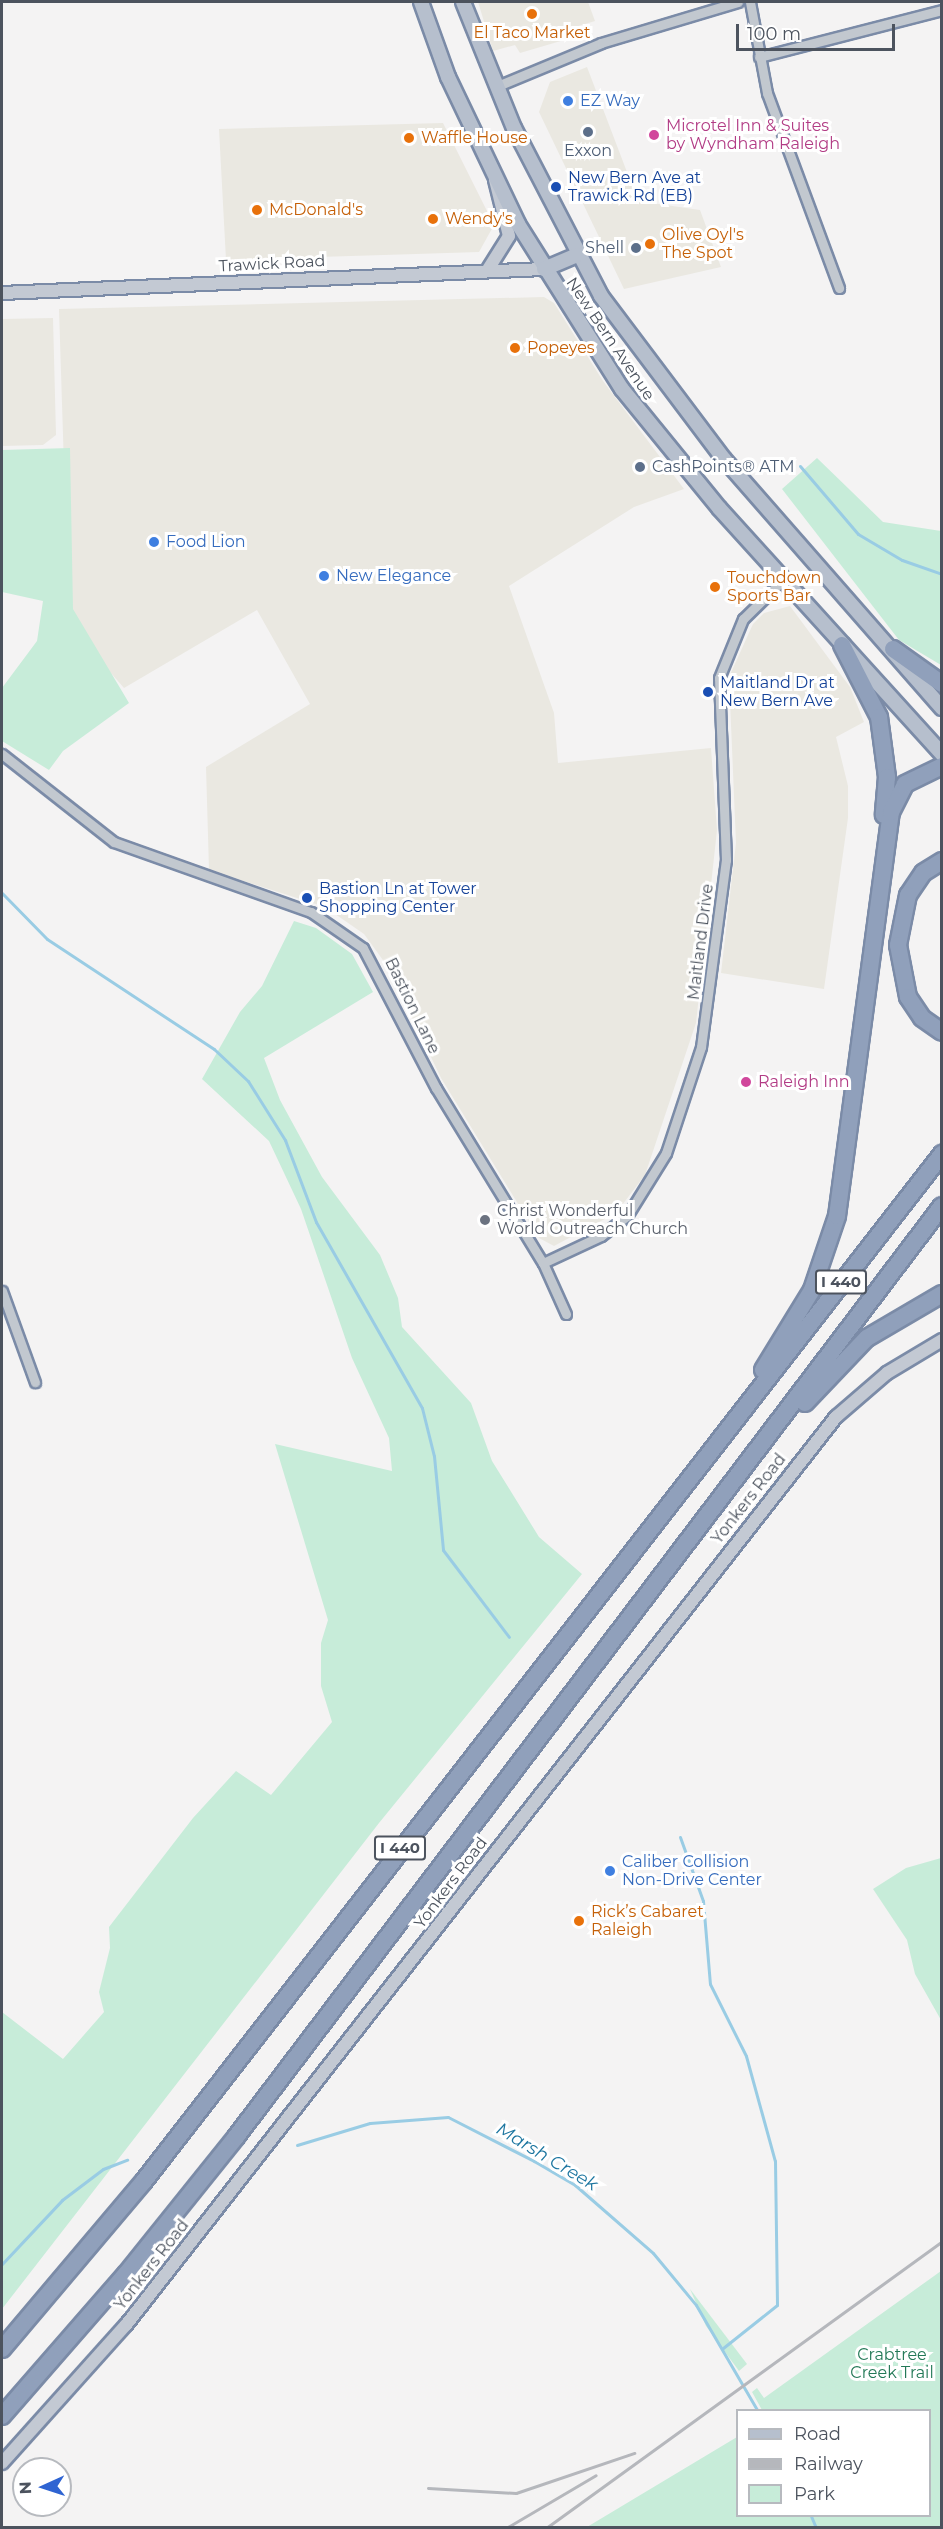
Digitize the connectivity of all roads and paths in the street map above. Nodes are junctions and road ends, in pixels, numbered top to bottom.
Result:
1 (421, 2) edge
2 (463, 2) edge
3 (738, 2) edge
4 (750, 2) edge
5 (942, 10) edge
6 (759, 57) junction
7 (495, 87) junction
8 (495, 179) junction
9 (578, 255) junction
10 (544, 269) junction
11 (487, 271) junction
12 (839, 288) dead end
13 (2, 293) edge
14 (783, 580) junction
15 (842, 645) junction
16 (893, 649) junction
17 (942, 684) edge
18 (942, 708) edge
19 (2, 754) edge
20 (942, 754) edge
21 (942, 766) edge
22 (942, 861) edge
23 (879, 884) junction
24 (942, 1032) edge
25 (942, 1154) edge
26 (942, 1206) edge
27 (543, 1263) junction
28 (2, 1291) edge
29 (942, 1294) edge
30 (566, 1314) dead end
31 (942, 1340) edge
32 (35, 1382) dead end
33 (743, 1412) junction
34 (764, 1448) junction
35 (2, 2349) edge
36 (2, 2415) edge
37 (2, 2463) edge

1 - 8 main road, New Bern Avenue
2 - 7 main road, New Bern Avenue
3 - 7 street
4 - 6 street
5 - 6 street
6 - 12 street
7 - 9 main road, New Bern Avenue
8 - 10 main road, New Bern Avenue
8 - 11 street
9 - 10 main road
9 - 16 main road, New Bern Avenue
10 - 11 street, Trawick Road
10 - 14 main road, New Bern Avenue
11 - 13 street, Trawick Road
14 - 15 main road, New Bern Avenue
14 - 27 street, Maitland Drive
15 - 20 main road, New Bern Avenue
15 - 23 highway
16 - 17 highway
16 - 18 main road, New Bern Avenue
19 - 27 street, Bastion Lane
21 - 23 highway
22 - 24 highway
23 - 33 highway
25 - 33 highway, I 440
26 - 34 highway, I 440
27 - 30 street, Bastion Lane
28 - 32 street
29 - 34 highway
31 - 37 street, Yonkers Road
33 - 35 highway, I 440
34 - 36 highway, I 440

